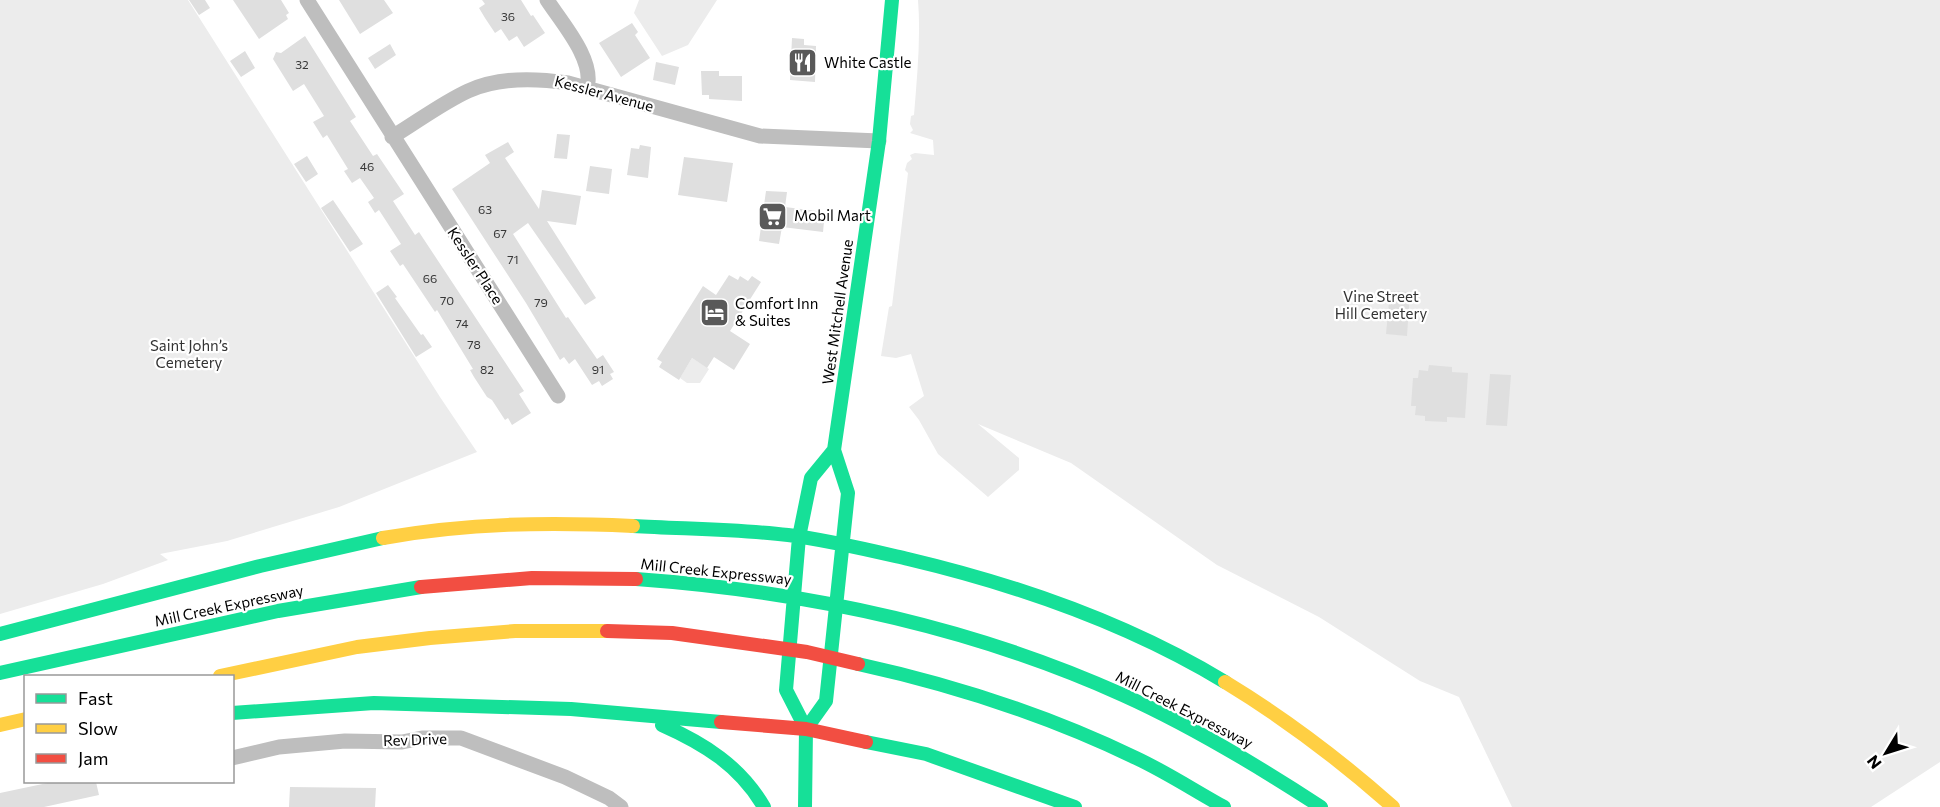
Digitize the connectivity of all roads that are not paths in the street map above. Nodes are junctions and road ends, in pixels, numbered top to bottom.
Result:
1 (307, 0) edge
2 (547, 0) edge
3 (892, 0) edge
4 (587, 88) junction
5 (392, 137) junction
6 (879, 141) junction
7 (558, 396) dead end
8 (834, 450) junction
9 (799, 537) junction
10 (842, 545) junction
11 (0, 634) edge
12 (0, 673) edge
13 (225, 675) edge
14 (234, 713) edge
15 (640, 716) junction
16 (24, 719) edge
17 (0, 725) edge
18 (806, 729) junction
19 (234, 758) edge
20 (621, 807) edge
21 (764, 807) edge
22 (805, 807) edge
23 (1075, 807) edge
24 (1224, 807) edge
25 (1321, 807) edge
26 (1394, 807) edge

1 - 5 street
2 - 4 street
3 - 6 main road, West Mitchell Avenue
4 - 5 street, Kessler Avenue
4 - 6 street, Kessler Avenue
5 - 7 street, Kessler Place
6 - 8 main road, West Mitchell Avenue
8 - 9 main road
8 - 10 main road, West Mitchell Avenue
9 - 10 main road
9 - 11 main road
9 - 18 main road
10 - 18 main road, West Mitchell Avenue
10 - 26 main road
12 - 25 main road, Mill Creek Expressway
13 - 24 main road
14 - 15 main road
15 - 18 main road
15 - 21 main road
16 - 17 main road
18 - 22 main road
18 - 23 main road
19 - 20 street, Rev Drive

